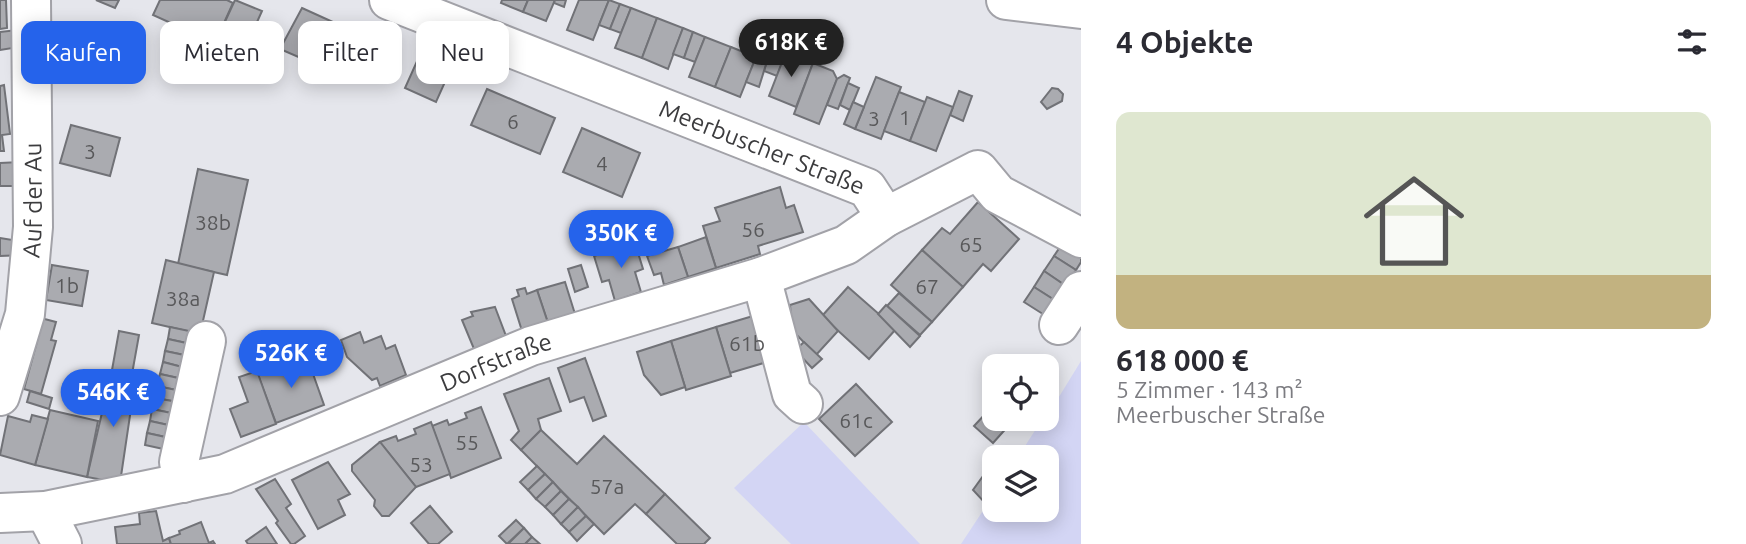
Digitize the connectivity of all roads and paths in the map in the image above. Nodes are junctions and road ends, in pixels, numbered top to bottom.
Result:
1 (32, 0) edge
2 (389, 0) edge
3 (1006, 0) edge
4 (1081, 9) edge
5 (886, 217) junction
6 (1081, 238) edge
7 (761, 277) junction
8 (1081, 291) edge
9 (1059, 325) dead end
10 (206, 341) dead end
11 (0, 396) edge
12 (803, 404) dead end
13 (183, 483) junction
14 (45, 510) junction
15 (0, 513) edge
16 (62, 544) edge

1 - 11 street, Auf der Au
2 - 5 street, Meerbuscher Straße
3 - 4 street
5 - 6 street, Dorfstraße
5 - 7 street, Dorfstraße
7 - 12 street
7 - 13 street, Dorfstraße
8 - 9 street
10 - 13 street
13 - 14 street, Dorfstraße
14 - 15 street, Dorfstraße
14 - 16 street

